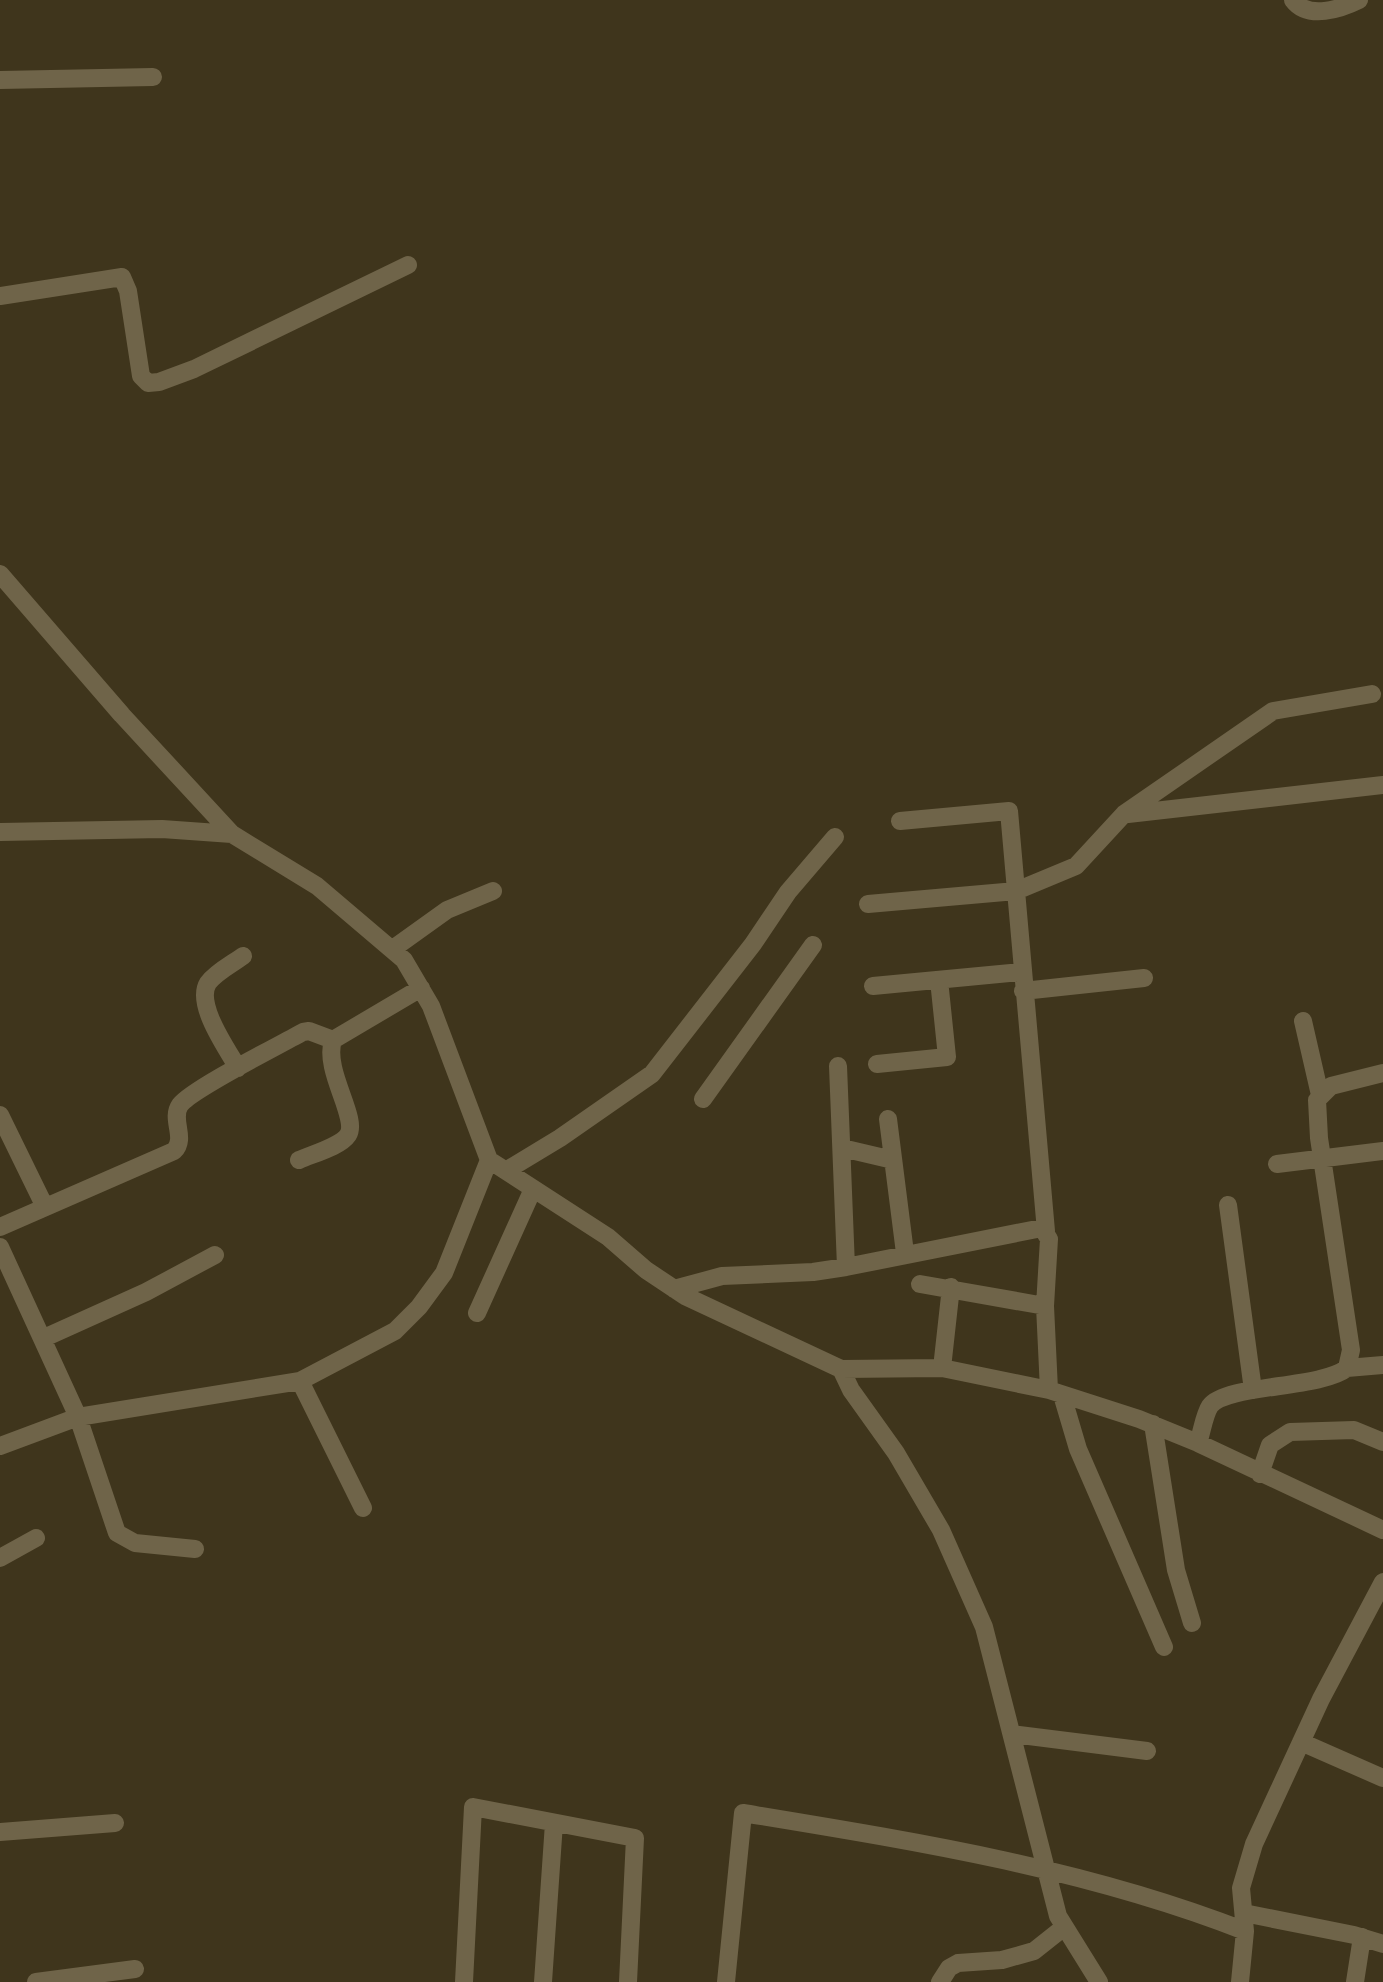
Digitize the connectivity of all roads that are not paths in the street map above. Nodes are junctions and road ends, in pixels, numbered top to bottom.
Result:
1 (1293, 0) edge
2 (1359, 0) edge
3 (152, 77) dead end
4 (0, 80) edge
5 (408, 265) dead end
6 (0, 296) edge
7 (0, 574) edge
8 (1372, 694) dead end
9 (1383, 785) edge
10 (1124, 814) junction
11 (900, 821) dead end
12 (0, 832) edge
13 (232, 834) junction
14 (835, 837) dead end
15 (493, 891) dead end
16 (1016, 891) junction
17 (868, 904) dead end
18 (813, 945) dead end
19 (394, 948) junction
20 (243, 956) dead end
21 (1144, 978) dead end
22 (939, 980) junction
23 (1022, 981) junction
24 (873, 986) dead end
25 (421, 988) junction
26 (1303, 1021) dead end
27 (333, 1040) junction
28 (877, 1064) dead end
29 (838, 1066) dead end
30 (238, 1068) junction
31 (1383, 1073) edge
32 (1320, 1095) junction
33 (703, 1099) dead end
34 (0, 1115) edge
35 (888, 1119) dead end
36 (842, 1148) junction
37 (1383, 1151) edge
38 (299, 1160) dead end
39 (489, 1160) junction
40 (893, 1160) junction
41 (1323, 1160) junction
42 (1277, 1164) dead end
43 (507, 1170) junction
44 (533, 1189) junction
45 (44, 1205) junction
46 (1228, 1205) dead end
47 (0, 1227) edge
48 (1046, 1231) junction
49 (0, 1247) edge
50 (905, 1254) junction
51 (215, 1255) dead end
52 (846, 1267) junction
53 (919, 1284) dead end
54 (951, 1287) junction
55 (674, 1289) junction
56 (1045, 1306) junction
57 (477, 1313) dead end
58 (44, 1338) junction
59 (1383, 1364) edge
60 (942, 1368) junction
61 (1347, 1368) junction
62 (841, 1369) junction
63 (300, 1381) junction
64 (1253, 1390) junction
65 (1056, 1392) junction
66 (78, 1417) junction
67 (1153, 1424) junction
68 (1383, 1442) edge
69 (1198, 1443) junction
70 (0, 1446) edge
71 (1260, 1474) junction
72 (363, 1508) dead end
73 (1381, 1522) edge
74 (36, 1538) dead end
75 (195, 1549) dead end
76 (0, 1558) edge
77 (1383, 1582) edge
78 (1192, 1623) dead end
79 (1164, 1647) dead end
80 (1012, 1734) junction
81 (1301, 1742) junction
82 (1147, 1751) dead end
83 (1383, 1778) edge
84 (115, 1823) dead end
85 (554, 1823) junction
86 (0, 1832) edge
87 (1044, 1868) junction
88 (1244, 1922) junction
89 (1063, 1928) junction
90 (1362, 1937) junction
91 (1383, 1944) edge
92 (135, 1969) dead end
93 (36, 1982) edge
94 (464, 1982) edge
95 (543, 1982) edge
96 (628, 1982) edge
97 (726, 1982) edge
98 (940, 1982) edge
99 (1099, 1982) edge
100 (1240, 1982) edge
101 (1355, 1982) edge

1 - 2 street
3 - 4 street
5 - 6 street
7 - 13 street
8 - 10 street
9 - 10 street
10 - 16 street
11 - 16 street
12 - 13 street
13 - 19 street
14 - 43 street
15 - 19 street
16 - 17 street
16 - 23 street
18 - 33 street
19 - 25 street
20 - 30 street
21 - 23 street
22 - 23 street
22 - 24 street
22 - 28 street
23 - 48 street
25 - 27 street
25 - 39 street
26 - 32 street
27 - 30 street
27 - 38 street
29 - 36 street
30 - 45 street
31 - 32 street
32 - 41 street
34 - 45 street
35 - 40 street
36 - 40 street
36 - 52 street
37 - 41 street
39 - 43 street
39 - 63 street
40 - 50 street
41 - 42 street
41 - 61 street
43 - 44 street
44 - 55 street
44 - 57 street
45 - 47 street
46 - 64 street
48 - 50 street
48 - 56 street
49 - 58 street
50 - 52 street
51 - 58 street
52 - 55 street
53 - 54 street
54 - 56 street
54 - 60 street
55 - 62 street
56 - 65 street
58 - 66 street
59 - 61 street
60 - 62 street
60 - 65 street
61 - 64 street
62 - 80 street
63 - 66 street
63 - 72 street
64 - 69 street
65 - 67 street
65 - 79 street
66 - 70 street
66 - 75 street
67 - 69 street
67 - 78 street
68 - 71 street
69 - 71 street
71 - 73 street
74 - 76 street
77 - 81 street
80 - 82 street
80 - 87 street
81 - 83 street
81 - 88 street
84 - 86 street
85 - 94 street
85 - 95 street
85 - 96 street
87 - 88 street
87 - 89 street
87 - 97 street
88 - 90 street
88 - 100 street
89 - 98 street
89 - 99 street
90 - 91 street
90 - 101 street
92 - 93 street

